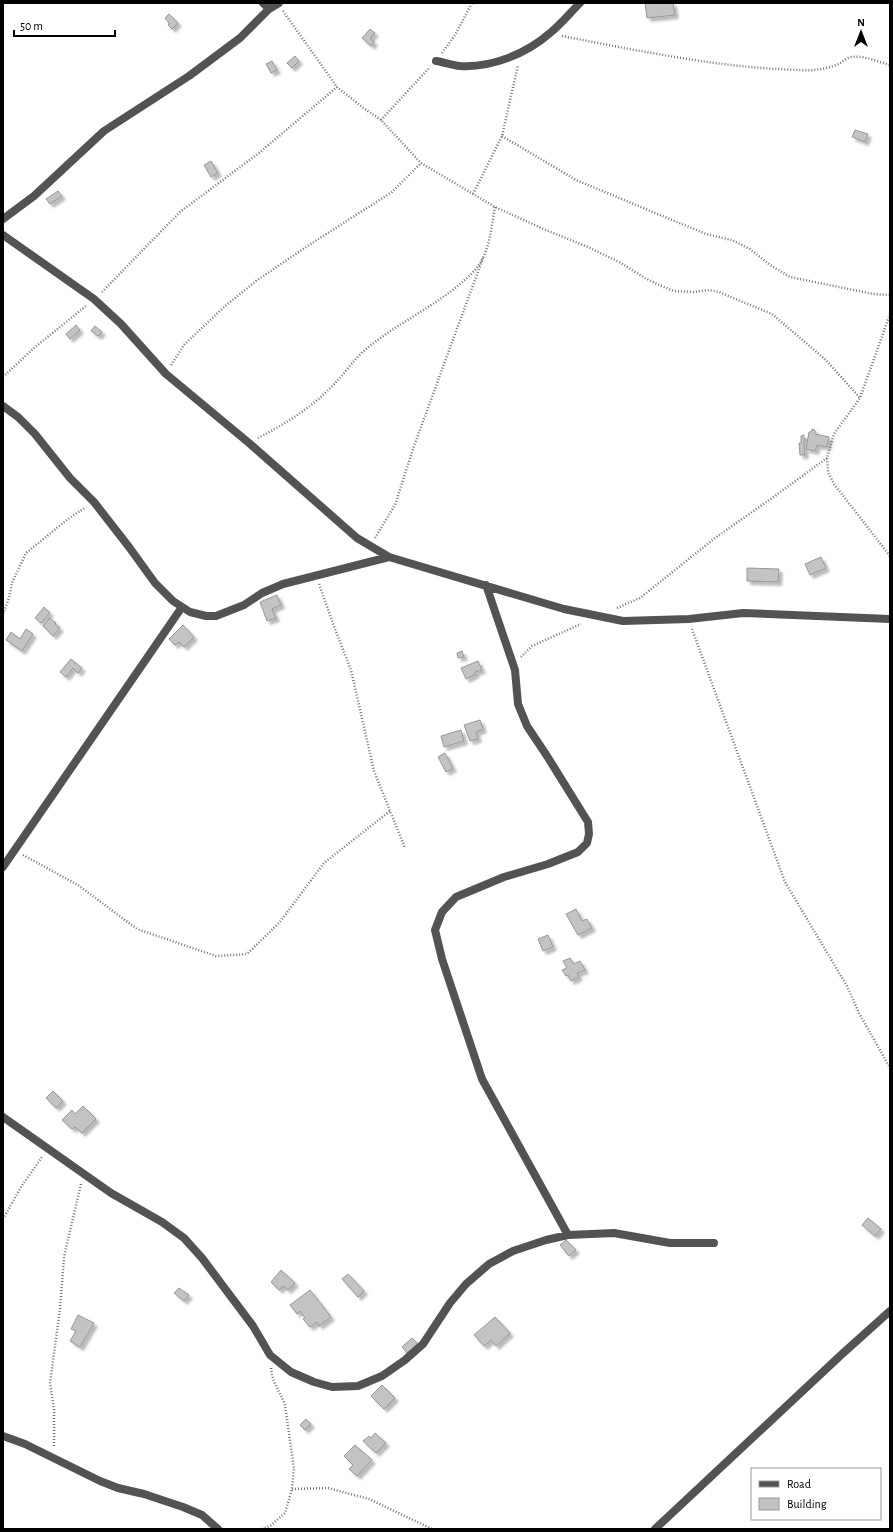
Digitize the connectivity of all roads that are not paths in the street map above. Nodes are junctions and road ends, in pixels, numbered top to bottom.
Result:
1 (263, 3) edge
2 (580, 3) edge
3 (278, 4) edge
4 (269, 9) junction
5 (436, 61) dead end
6 (3, 218) edge
7 (3, 235) edge
8 (3, 406) edge
9 (390, 557) junction
10 (486, 585) junction
11 (182, 606) junction
12 (890, 619) edge
13 (3, 866) edge
14 (3, 1117) edge
15 (568, 1234) junction
16 (714, 1243) dead end
17 (890, 1311) edge
18 (3, 1436) edge
19 (218, 1529) edge
20 (655, 1529) edge

1 - 4 street
2 - 5 street
3 - 4 street
4 - 6 street
7 - 9 street
8 - 11 street
9 - 10 street
9 - 11 street
10 - 12 street
10 - 15 street
11 - 13 street
14 - 15 street
15 - 16 street
17 - 20 street
18 - 19 street

